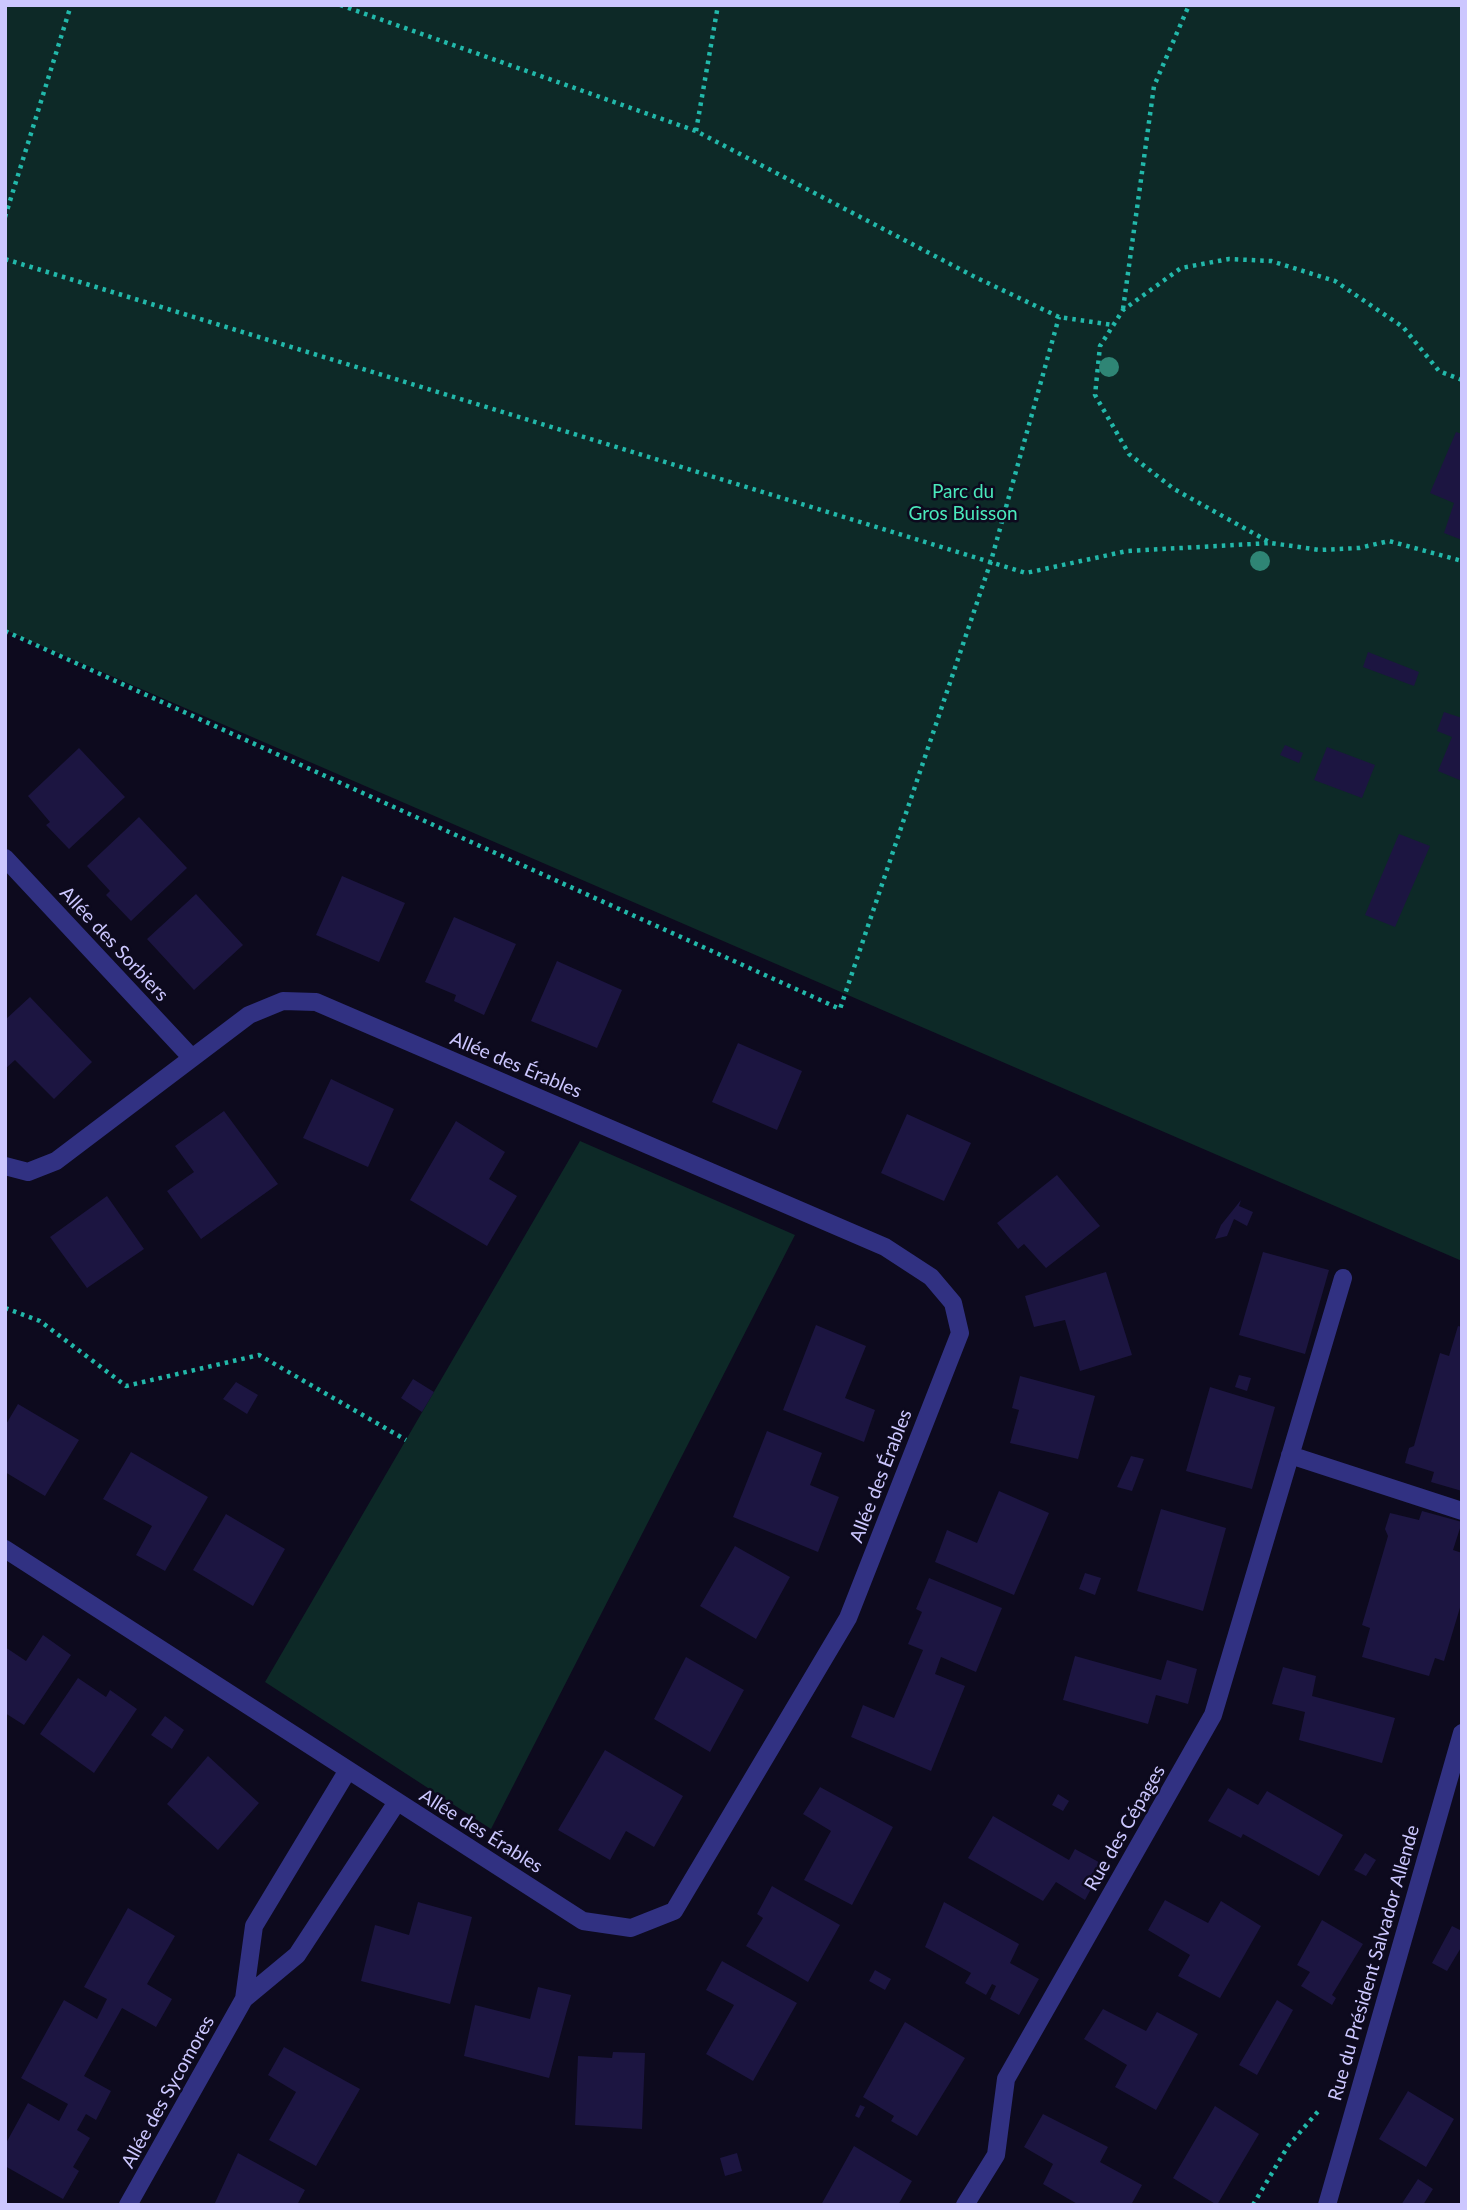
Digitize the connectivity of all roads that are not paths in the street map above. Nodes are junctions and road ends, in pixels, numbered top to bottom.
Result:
1 (5, 858) edge
2 (192, 1058) junction
3 (5, 1167) edge
4 (1343, 1278) dead end
5 (1290, 1455) junction
6 (1462, 1511) edge
7 (5, 1549) edge
8 (1462, 1734) edge
9 (348, 1770) junction
10 (397, 1802) junction
11 (244, 1999) junction
12 (128, 2205) edge
13 (965, 2205) edge
14 (1327, 2205) edge

1 - 2 street, Allée des Sorbiers
2 - 3 street, Allée des Érables
2 - 10 street, Allée des Érables
4 - 5 street, Rue des Cépages
5 - 6 street
5 - 13 street, Rue des Cépages
7 - 9 street, Allée des Érables
8 - 14 street, Rue du Président Salvador Allende
9 - 10 street, Allée des Érables
9 - 11 street, Allée des Sycomores
10 - 11 street, Allée des Sycomores
11 - 12 street, Allée des Sycomores

